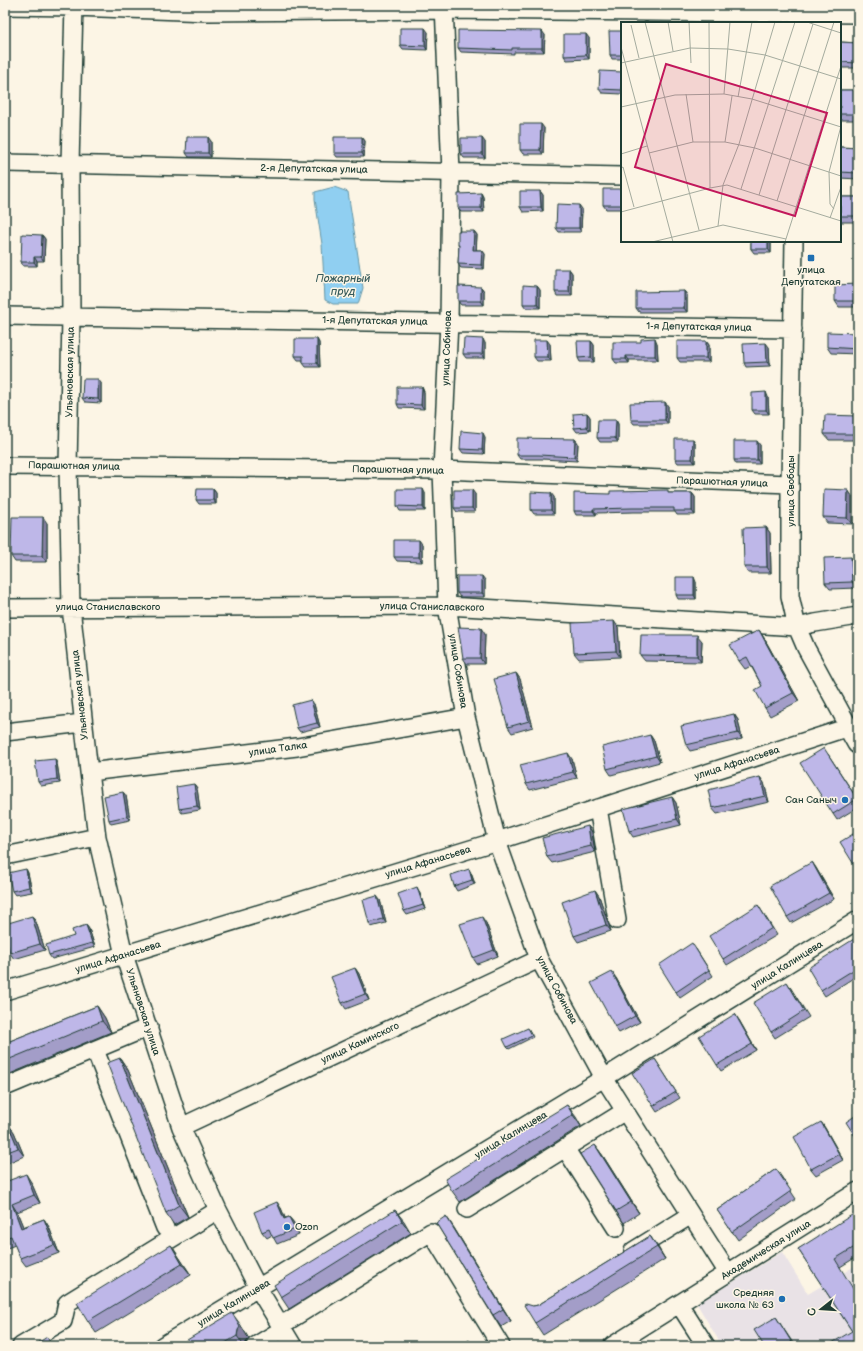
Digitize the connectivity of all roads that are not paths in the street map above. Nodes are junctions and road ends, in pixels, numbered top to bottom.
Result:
1 (5, 6) edge
2 (74, 6) edge
3 (444, 7) edge
4 (799, 14) edge
5 (858, 14) edge
6 (5, 163) edge
7 (70, 164) junction
8 (451, 172) junction
9 (621, 176) edge
10 (794, 242) edge
11 (5, 316) edge
12 (71, 317) junction
13 (449, 322) junction
14 (793, 329) junction
15 (5, 466) edge
16 (68, 466) junction
17 (442, 470) junction
18 (790, 484) junction
19 (448, 606) junction
20 (71, 607) junction
21 (5, 608) edge
22 (858, 616) edge
23 (798, 627) junction
24 (466, 717) junction
25 (83, 723) junction
26 (5, 732) edge
27 (855, 734) edge
28 (88, 772) junction
29 (598, 808) junction
30 (97, 837) junction
31 (497, 841) junction
32 (5, 856) edge
33 (617, 920) dead end
34 (858, 920) edge
35 (124, 955) junction
36 (539, 959) junction
37 (5, 991) edge
38 (149, 1027) junction
39 (95, 1050) junction
40 (604, 1078) junction
41 (5, 1087) edge
42 (625, 1111) junction
43 (182, 1127) junction
44 (565, 1148) junction
45 (858, 1191) edge
46 (467, 1209) dead end
47 (218, 1210) junction
48 (691, 1215) junction
49 (164, 1228) edge
50 (616, 1228) edge
51 (620, 1260) edge
52 (728, 1273) junction
53 (258, 1288) junction
54 (679, 1304) junction
55 (282, 1327) junction
56 (620, 1344) edge
57 (21, 1346) edge
58 (162, 1346) edge
59 (255, 1346) edge
60 (293, 1346) edge
61 (501, 1346) edge
62 (706, 1346) edge

1 - 2 street
2 - 3 street
2 - 7 street, Ульяновская улица
3 - 4 street
3 - 8 street, улица Собинова
4 - 5 street
6 - 7 street, 2-я Депутатская улица
7 - 8 street, 2-я Депутатская улица
7 - 12 street, Ульяновская улица
8 - 9 street, 2-я Депутатская улица
8 - 13 street, улица Собинова
10 - 14 street, улица Свободы
11 - 12 street, 1-я Депутатская улица
12 - 13 street, 1-я Депутатская улица
12 - 16 street, Ульяновская улица
13 - 14 street, 1-я Депутатская улица
13 - 17 street, улица Собинова
14 - 18 street, улица Свободы
15 - 16 street, Парашютная улица
16 - 17 street, Парашютная улица
16 - 20 street, Ульяновская улица
17 - 18 street, Парашютная улица
17 - 19 street, улица Собинова
18 - 23 street, улица Свободы
19 - 20 street, улица Станиславского
19 - 23 street, улица Станиславского
19 - 24 street, улица Собинова
20 - 21 street, улица Станиславского
20 - 25 street, Ульяновская улица
22 - 23 street, улица Станиславского
23 - 27 street, улица Свободы
24 - 28 street, улица Талка
24 - 31 street, улица Собинова
25 - 26 street
25 - 28 street, Ульяновская улица
27 - 29 street, улица Афанасьева
28 - 30 street, Ульяновская улица
29 - 31 street, улица Афанасьева
29 - 33 street
30 - 32 street
30 - 35 street, Ульяновская улица
31 - 35 street, улица Афанасьева
31 - 36 street, улица Собинова
34 - 40 street, улица Калинцева
35 - 37 street, улица Афанасьева
35 - 38 street, Ульяновская улица
36 - 40 street, улица Собинова
36 - 43 street, улица Каминского
38 - 39 street
38 - 43 street, Ульяновская улица
39 - 41 street
39 - 49 street
40 - 42 street, улица Собинова
40 - 53 street, улица Калинцева
42 - 44 street
42 - 48 street, улица Собинова
43 - 47 street, Ульяновская улица
44 - 46 street
44 - 50 street
45 - 52 street, Академическая улица
47 - 53 street, Ульяновская улица
47 - 57 street
48 - 51 street
48 - 52 street, улица Собинова
52 - 54 street, Академическая улица
53 - 55 street, Ульяновская улица
53 - 58 street, улица Калинцева
54 - 56 street, Академическая улица
54 - 62 street
55 - 59 street
55 - 60 street, Ульяновская улица
55 - 61 street

